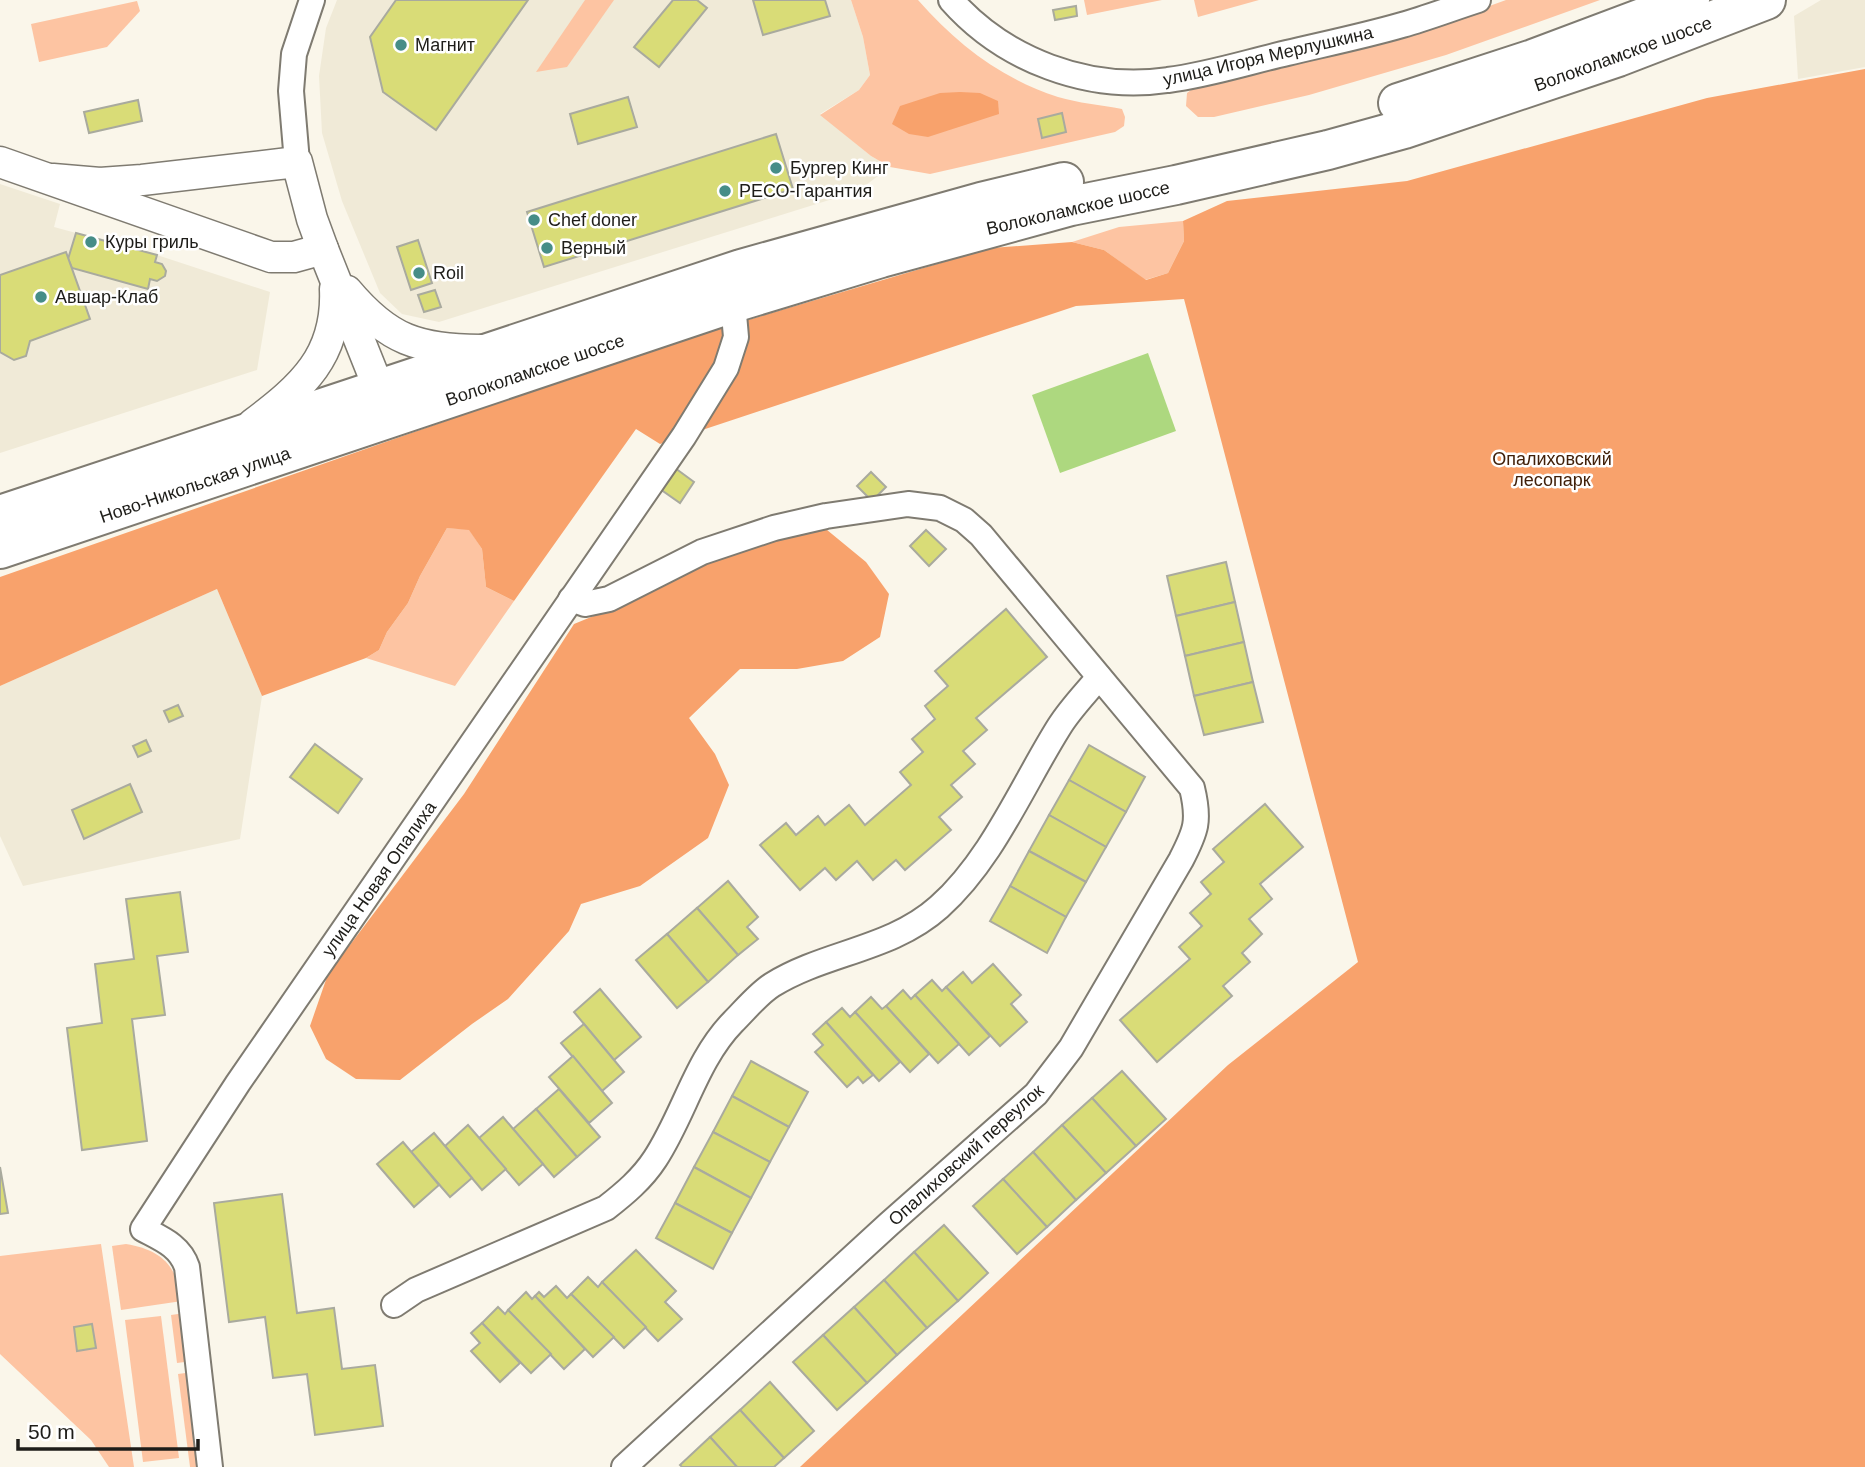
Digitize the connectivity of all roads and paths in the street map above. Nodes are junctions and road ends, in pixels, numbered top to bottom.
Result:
1 (312, 0) edge
2 (951, 0) edge
3 (1478, 0) edge
4 (1690, 0) edge
5 (1766, 0) edge
6 (0, 162) edge
7 (297, 162) junction
8 (53, 179) junction
9 (328, 262) junction
10 (733, 303) junction
11 (491, 350) junction
12 (384, 403) junction
13 (240, 433) junction
14 (0, 515) edge
15 (0, 550) edge
16 (570, 599) junction
17 (1099, 677) junction
18 (394, 1306) dead end
19 (210, 1467) edge
20 (624, 1467) edge

1 - 7 street
2 - 3 street, улица Игоря Мерлушкина
4 - 11 main road, Волоколамское шоссе
5 - 10 main road, Волоколамское шоссе
6 - 8 street
7 - 8 street
7 - 9 street
8 - 9 street
9 - 11 street
9 - 12 street
9 - 13 street
10 - 12 main road, Волоколамское шоссе
10 - 16 street, улица Новая Опалиха
11 - 12 main road, Волоколамское шоссе
12 - 13 main road, Ново-Никольская улица
12 - 15 main road, Ново-Никольская улица
13 - 14 main road, Ново-Никольская улица
16 - 17 street, Опалиховский переулок
16 - 19 street, улица Новая Опалиха
17 - 18 street
17 - 20 street, Опалиховский переулок

